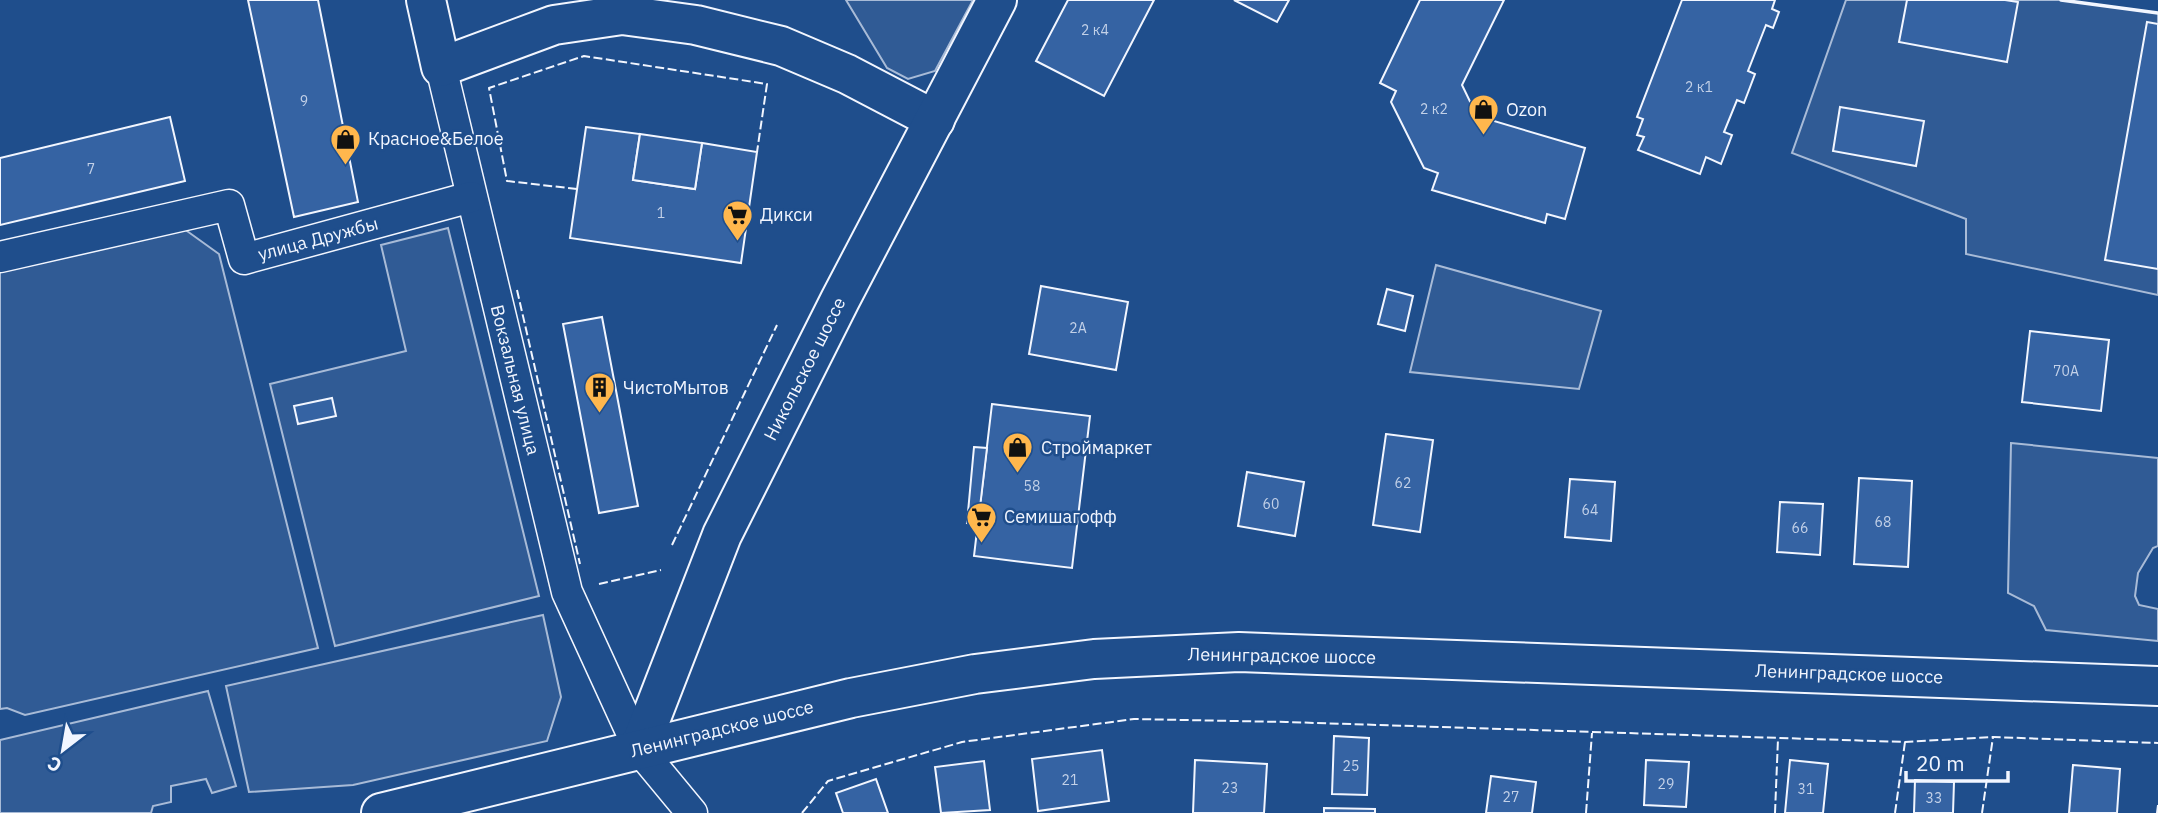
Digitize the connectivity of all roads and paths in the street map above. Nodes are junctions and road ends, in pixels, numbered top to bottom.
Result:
1 (426, 0) edge
2 (997, 0) edge
3 (441, 66) junction
4 (935, 120) junction
5 (471, 197) junction
6 (0, 257) edge
7 (2158, 686) edge
8 (639, 749) junction
9 (380, 813) edge
10 (692, 813) edge

1 - 3 main road, Вокзальная улица
2 - 4 main road, Никольское шоссе
3 - 4 main road
3 - 5 street, Вокзальная улица
4 - 8 main road, Никольское шоссе
5 - 6 street, улица Дружбы
5 - 8 street, Вокзальная улица
7 - 8 main road, Ленинградское шоссе
8 - 9 main road, Ленинградское шоссе
8 - 10 street, Вокзальная улица

